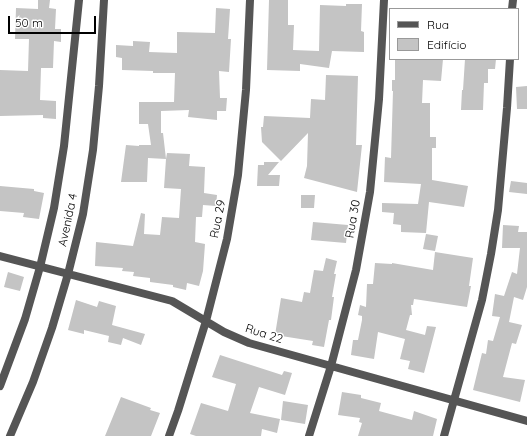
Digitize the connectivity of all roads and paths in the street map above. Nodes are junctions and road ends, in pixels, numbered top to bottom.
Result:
1 (79, 0) edge
2 (104, 0) edge
3 (250, 0) edge
4 (384, 0) edge
5 (510, 60) edge
6 (0, 256) edge
7 (40, 267) junction
8 (68, 274) junction
9 (206, 321) junction
10 (331, 366) junction
11 (0, 386) edge
12 (454, 400) junction
13 (527, 421) edge
14 (10, 436) edge
15 (169, 436) edge
16 (309, 436) edge
17 (444, 436) edge

1 - 7 street, Avenida 4
2 - 8 street, Avenida 4
3 - 9 street, Rua 29
4 - 10 street, Rua 30
5 - 12 street
6 - 7 street, Rua 22
7 - 8 street, Rua 22
7 - 11 street, Avenida 4
8 - 9 street, Rua 22
8 - 14 street, Avenida 4
9 - 10 street, Rua 22
9 - 15 street, Rua 29
10 - 12 street, Rua 22
10 - 16 street, Rua 30
12 - 13 street, Rua 22
12 - 17 street

